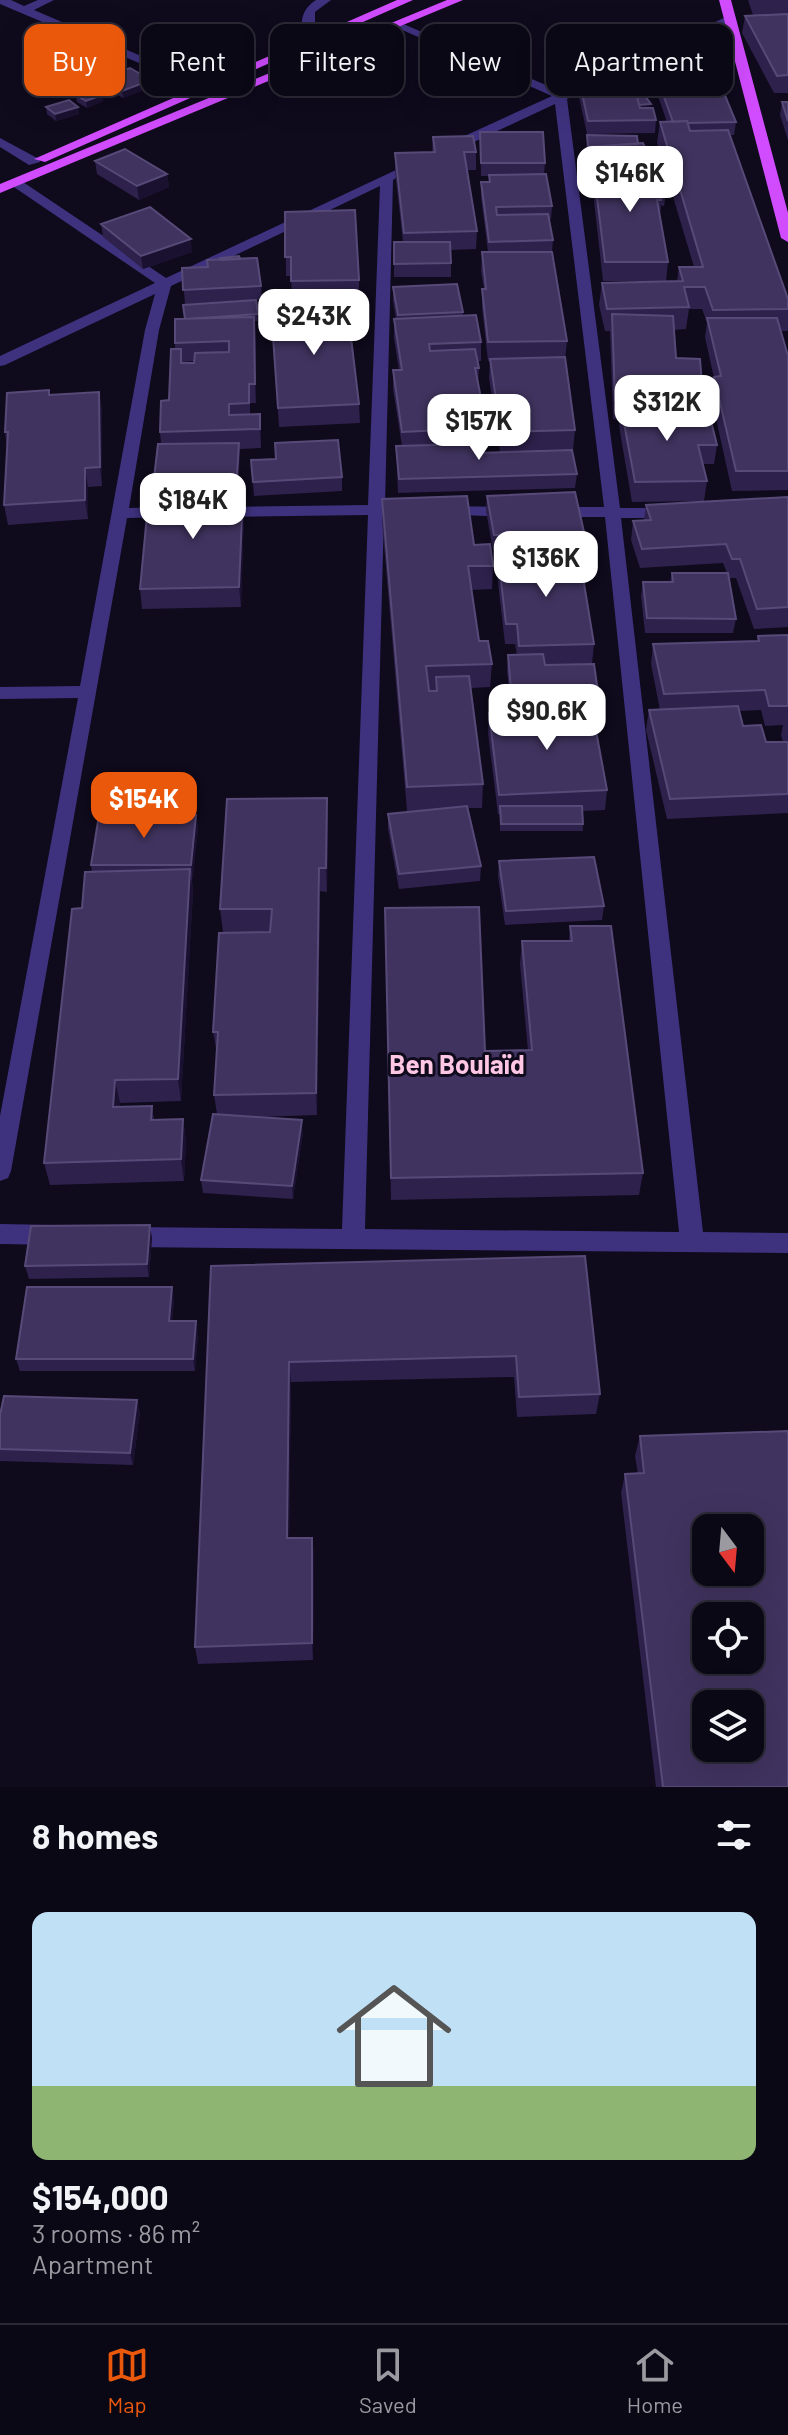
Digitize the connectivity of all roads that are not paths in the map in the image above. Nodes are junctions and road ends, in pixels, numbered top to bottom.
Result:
1 (1, 0) edge
2 (48, 0) edge
3 (325, 0) edge
4 (407, 0) edge
5 (457, 0) edge
6 (725, 0) edge
7 (24, 10) junction
8 (730, 19) junction
9 (308, 24) edge
10 (351, 24) edge
11 (399, 24) edge
12 (719, 24) edge
13 (404, 28) edge
14 (141, 59) edge
15 (546, 89) edge
16 (184, 96) edge
17 (228, 96) edge
18 (558, 96) edge
19 (560, 96) edge
20 (0, 142) edge
21 (440, 153) edge
22 (34, 162) junction
23 (414, 166) edge
24 (387, 178) junction
25 (5, 183) edge
26 (788, 238) edge
27 (165, 283) junction
28 (0, 362) edge
29 (378, 510) junction
30 (120, 513) junction
31 (613, 513) junction
32 (692, 513) edge
33 (88, 692) junction
34 (0, 693) edge
35 (0, 1171) edge
36 (0, 1234) edge
37 (77, 1236) edge
38 (107, 1236) edge
39 (353, 1241) junction
40 (692, 1241) junction
41 (788, 1243) edge

1 - 7 street
2 - 7 street
3 - 9 street
4 - 10 main road
5 - 11 main road
6 - 8 main road
7 - 14 street
8 - 12 street
8 - 26 main road
13 - 15 street
16 - 22 main road
17 - 25 main road
18 - 21 street
19 - 31 street
20 - 22 street
22 - 25 main road
23 - 24 street
24 - 27 street
24 - 29 street
25 - 27 street
27 - 28 street
27 - 30 street
29 - 30 street
29 - 31 street
29 - 39 street
30 - 33 street
31 - 32 street
31 - 40 street
33 - 34 street
33 - 35 street
36 - 37 street
38 - 39 street
39 - 40 street
40 - 41 street

